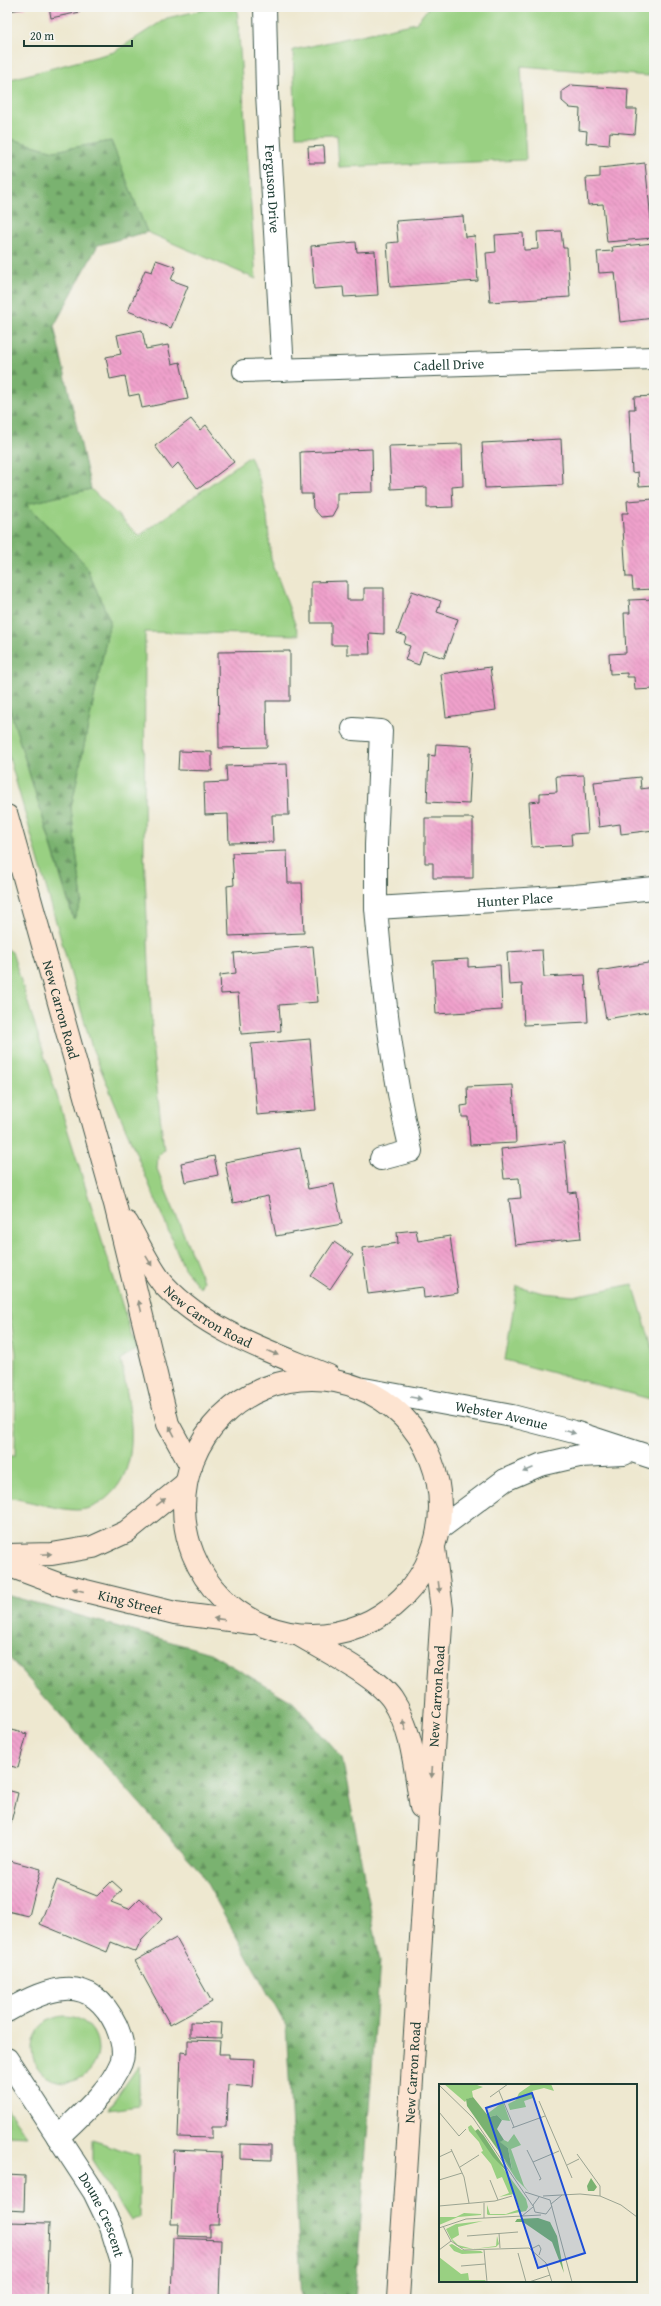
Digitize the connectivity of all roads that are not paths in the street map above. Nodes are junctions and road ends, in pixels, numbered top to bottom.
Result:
1 (265, 7) edge
2 (654, 358) edge
3 (283, 370) junction
4 (244, 371) dead end
5 (353, 729) dead end
6 (7, 816) edge
7 (654, 888) edge
8 (376, 908) junction
9 (381, 1159) dead end
10 (115, 1204) junction
11 (342, 1382) junction
12 (364, 1389) junction
13 (645, 1456) edge
14 (188, 1475) junction
15 (436, 1539) junction
16 (7, 1555) edge
17 (7, 1565) edge
18 (257, 1623) junction
19 (299, 1635) junction
20 (427, 1845) junction
21 (7, 2011) edge
22 (7, 2058) edge
23 (58, 2137) junction
24 (121, 2299) edge
25 (398, 2299) edge

1 - 3 street, Ferguson Drive
2 - 3 street, Cadell Drive
3 - 4 street, Cadell Drive
5 - 8 street
6 - 10 main road, New Carron Road
7 - 8 street, Hunter Place
8 - 9 street
10 -> 11 main road, New Carron Road
14 -> 10 main road, New Carron Road
11 - 12 main road
11 - 14 main road
12 -> 13 street, Webster Avenue
12 - 15 main road
13 -> 15 street, Webster Avenue
16 -> 14 main road
14 - 18 main road
15 - 19 main road
15 -> 20 main road, New Carron Road
18 -> 17 main road, King Street
18 - 19 main road
20 -> 19 main road, New Carron Road
20 - 25 main road, New Carron Road
21 - 23 street
22 - 23 street, Doune Crescent
23 - 24 street, Doune Crescent

